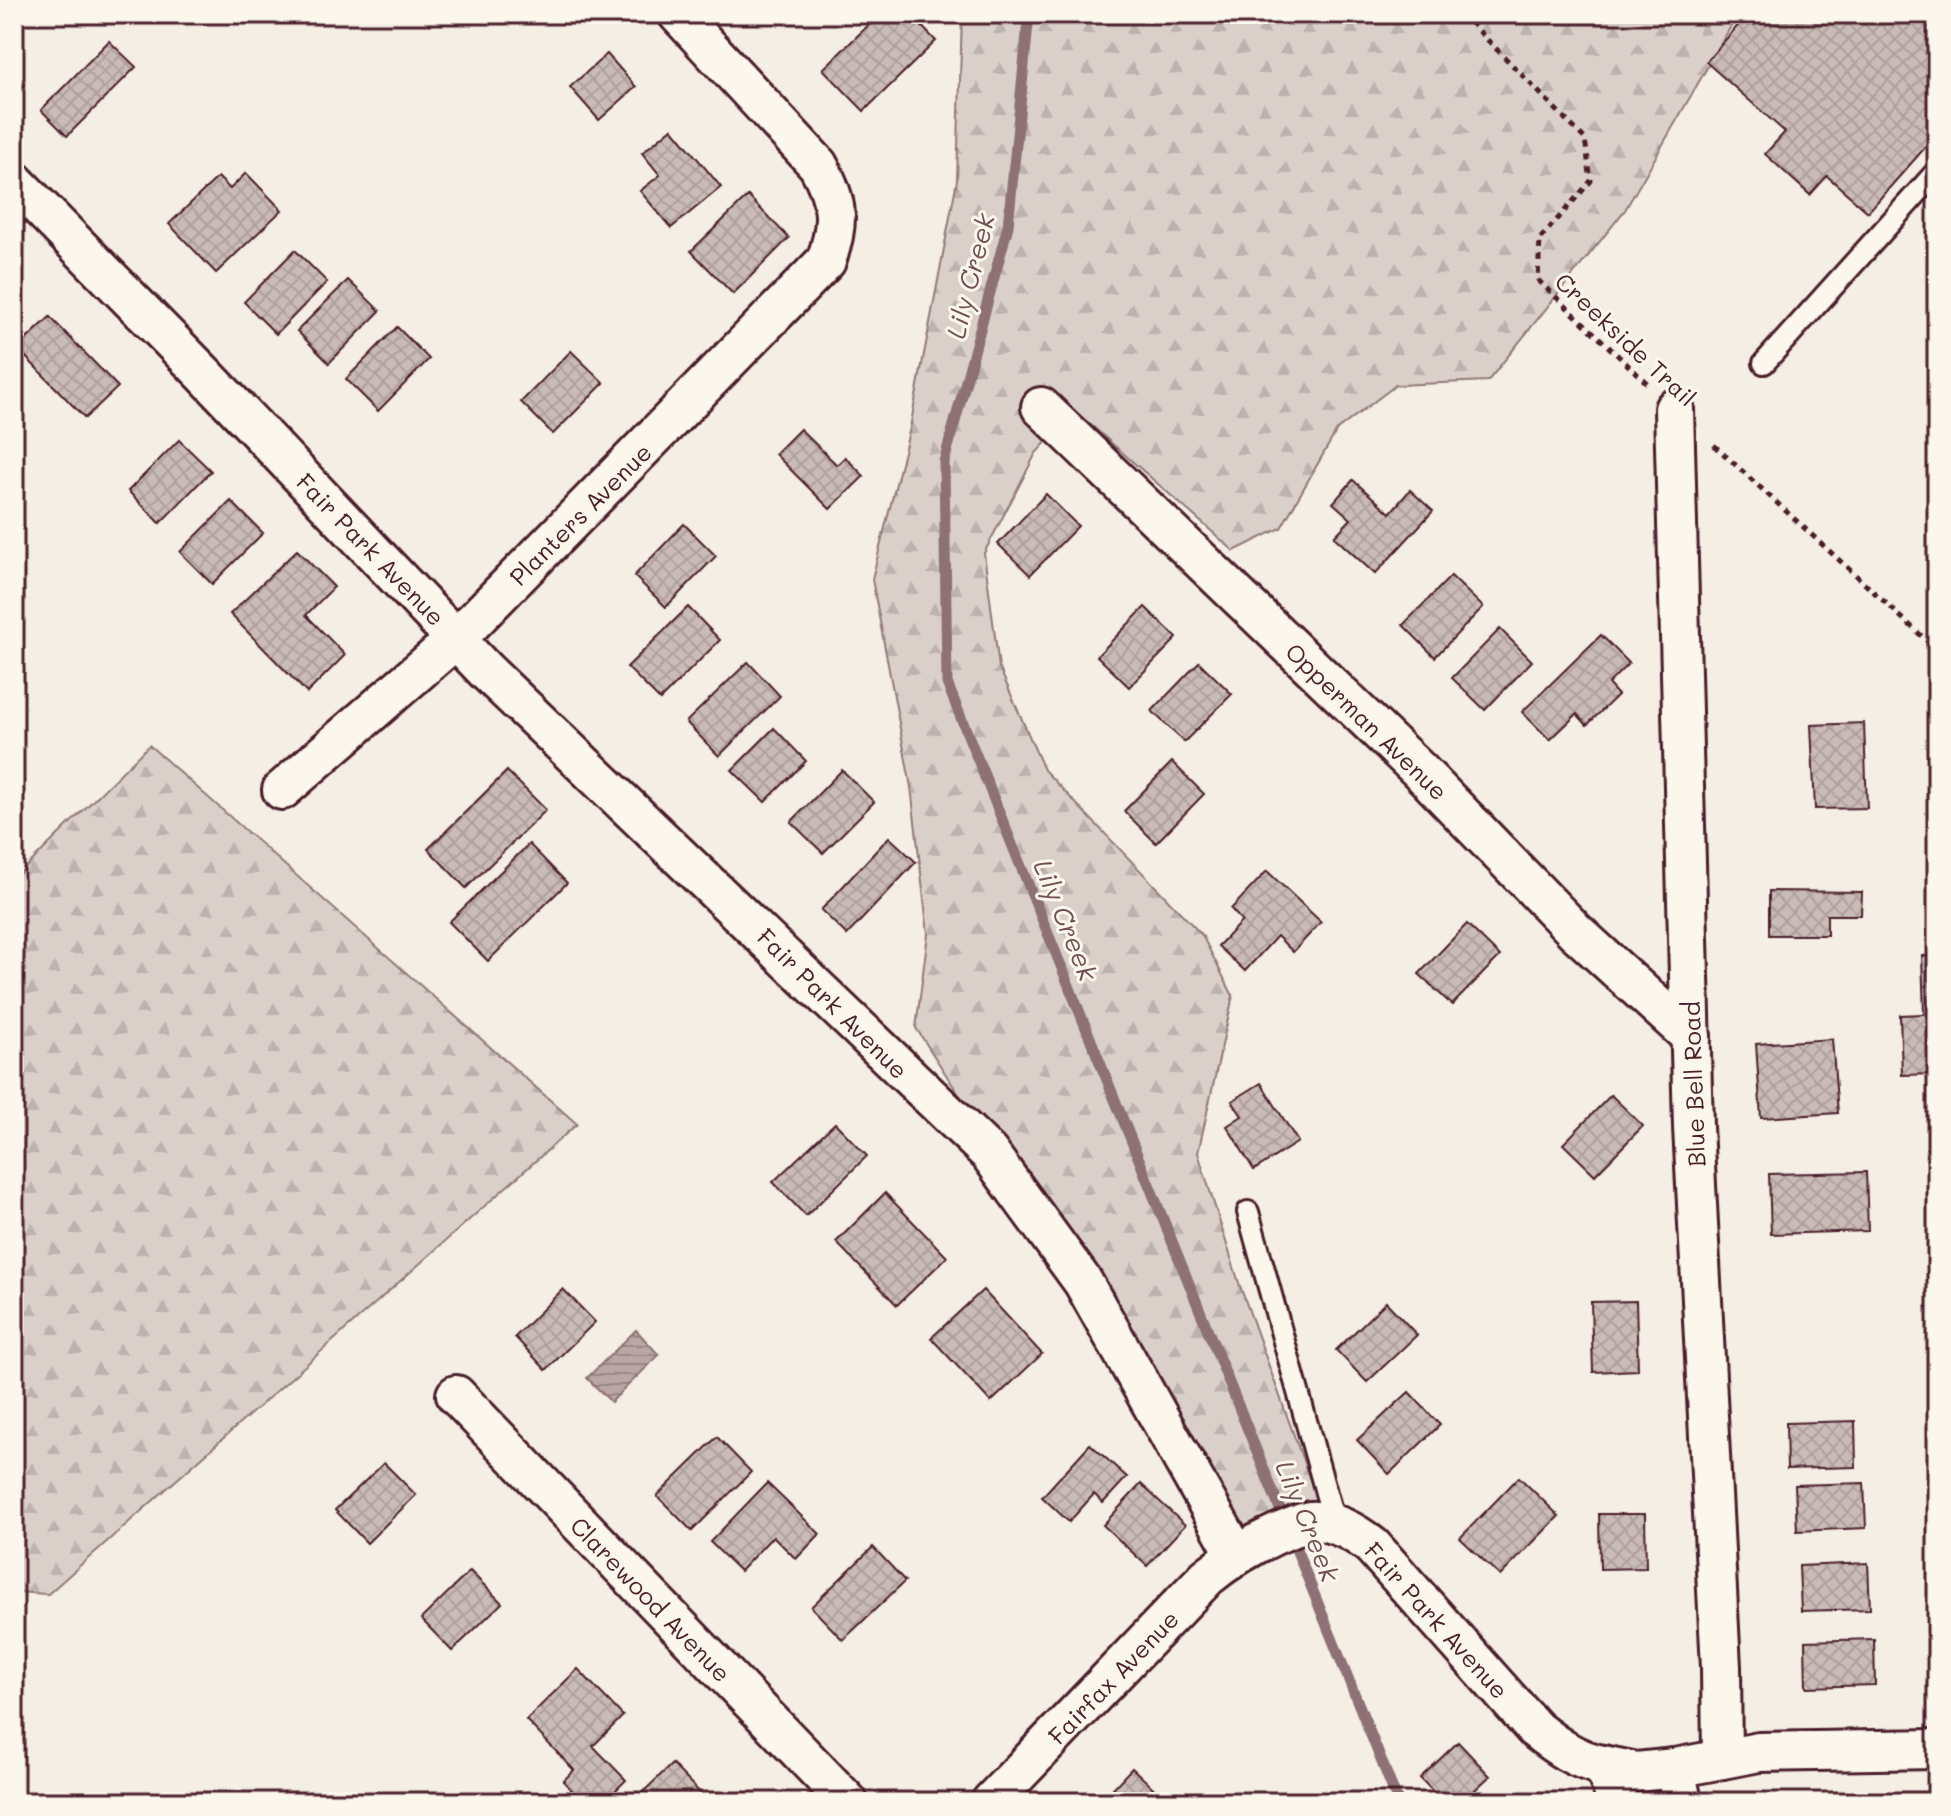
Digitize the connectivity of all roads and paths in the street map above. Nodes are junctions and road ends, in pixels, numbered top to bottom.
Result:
1 (678, 14) edge
2 (1462, 14) edge
3 (1937, 171) edge
4 (14, 181) edge
5 (1764, 363) dead end
6 (1041, 407) dead end
7 (1674, 409) junction
8 (457, 638) junction
9 (1937, 650) edge
10 (282, 790) dead end
11 (1691, 1037) junction
12 (1248, 1212) dead end
13 (456, 1395) dead end
14 (1324, 1523) junction
15 (1249, 1546) junction
16 (1937, 1749) edge
17 (1722, 1759) junction
18 (1603, 1765) junction
19 (1678, 1785) edge
20 (848, 1802) edge
21 (991, 1802) edge
22 (1618, 1802) edge

1 - 8 street, Planters Avenue
2 - 7 path, Creekside Trail
3 - 5 lane
4 - 8 street, Fair Park Avenue
6 - 11 street, Opperman Avenue
7 - 9 path, Creekside Trail
7 - 11 street, Blue Bell Road
8 - 10 street, Planters Avenue
8 - 15 street, Fair Park Avenue
11 - 17 street, Blue Bell Road
12 - 14 lane
13 - 20 street, Clarewood Avenue
14 - 15 street
14 - 18 street, Fair Park Avenue
15 - 21 street, Fairfax Avenue
16 - 17 street
17 - 19 street, Fair Park Avenue
18 - 19 street, Fair Park Avenue
18 - 22 street

